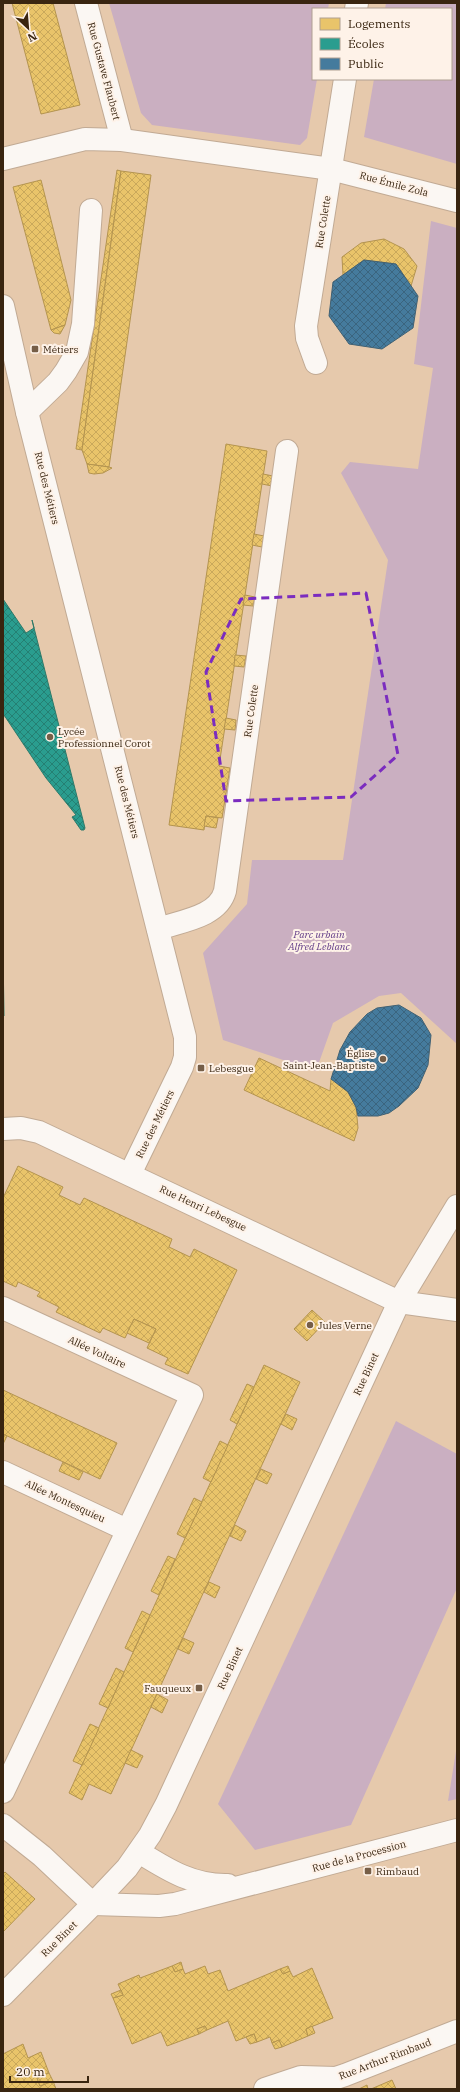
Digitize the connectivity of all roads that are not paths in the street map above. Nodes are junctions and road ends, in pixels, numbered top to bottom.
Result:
1 (86, 3) edge
2 (345, 80) edge
3 (122, 140) junction
4 (3, 159) edge
5 (331, 169) junction
6 (457, 201) edge
7 (91, 210) dead end
8 (3, 306) edge
9 (316, 363) dead end
10 (27, 412) junction
11 (287, 451) dead end
12 (158, 929) junction
13 (3, 1129) edge
14 (130, 1174) junction
15 (457, 1206) edge
16 (399, 1302) junction
17 (3, 1308) edge
18 (457, 1310) edge
19 (3, 1472) edge
20 (127, 1530) junction
21 (3, 1792) edge
22 (3, 1825) edge
23 (457, 1830) edge
24 (139, 1852) junction
25 (260, 1882) junction
26 (94, 1904) junction
27 (3, 1995) edge
28 (457, 2031) edge
29 (265, 2089) edge

1 - 3 street, Rue Gustave Flaubert
2 - 5 street, Rue Colette
3 - 4 street, Rue Émile Zola
3 - 5 street, Rue Émile Zola
5 - 6 street, Rue Émile Zola
5 - 9 street, Rue Colette
7 - 10 street
8 - 10 street, Rue des Métiers
10 - 12 street, Rue des Métiers
11 - 12 street, Rue Colette
12 - 14 street, Rue des Métiers
13 - 14 street, Rue Henri Lebesgue
14 - 16 street, Rue Henri Lebesgue
15 - 16 street, Rue Binet
16 - 18 street, Rue Henri Lebesgue
16 - 24 street, Rue Binet
17 - 20 street, Allée Voltaire
19 - 20 street, Allée Montesquieu
20 - 21 street
22 - 26 street
23 - 25 street, Rue de la Procession
24 - 25 street, Rue de la Procession
24 - 26 street, Rue Binet
25 - 26 street, Rue de la Procession
26 - 27 street, Rue Binet
28 - 29 street, Rue Arthur Rimbaud

